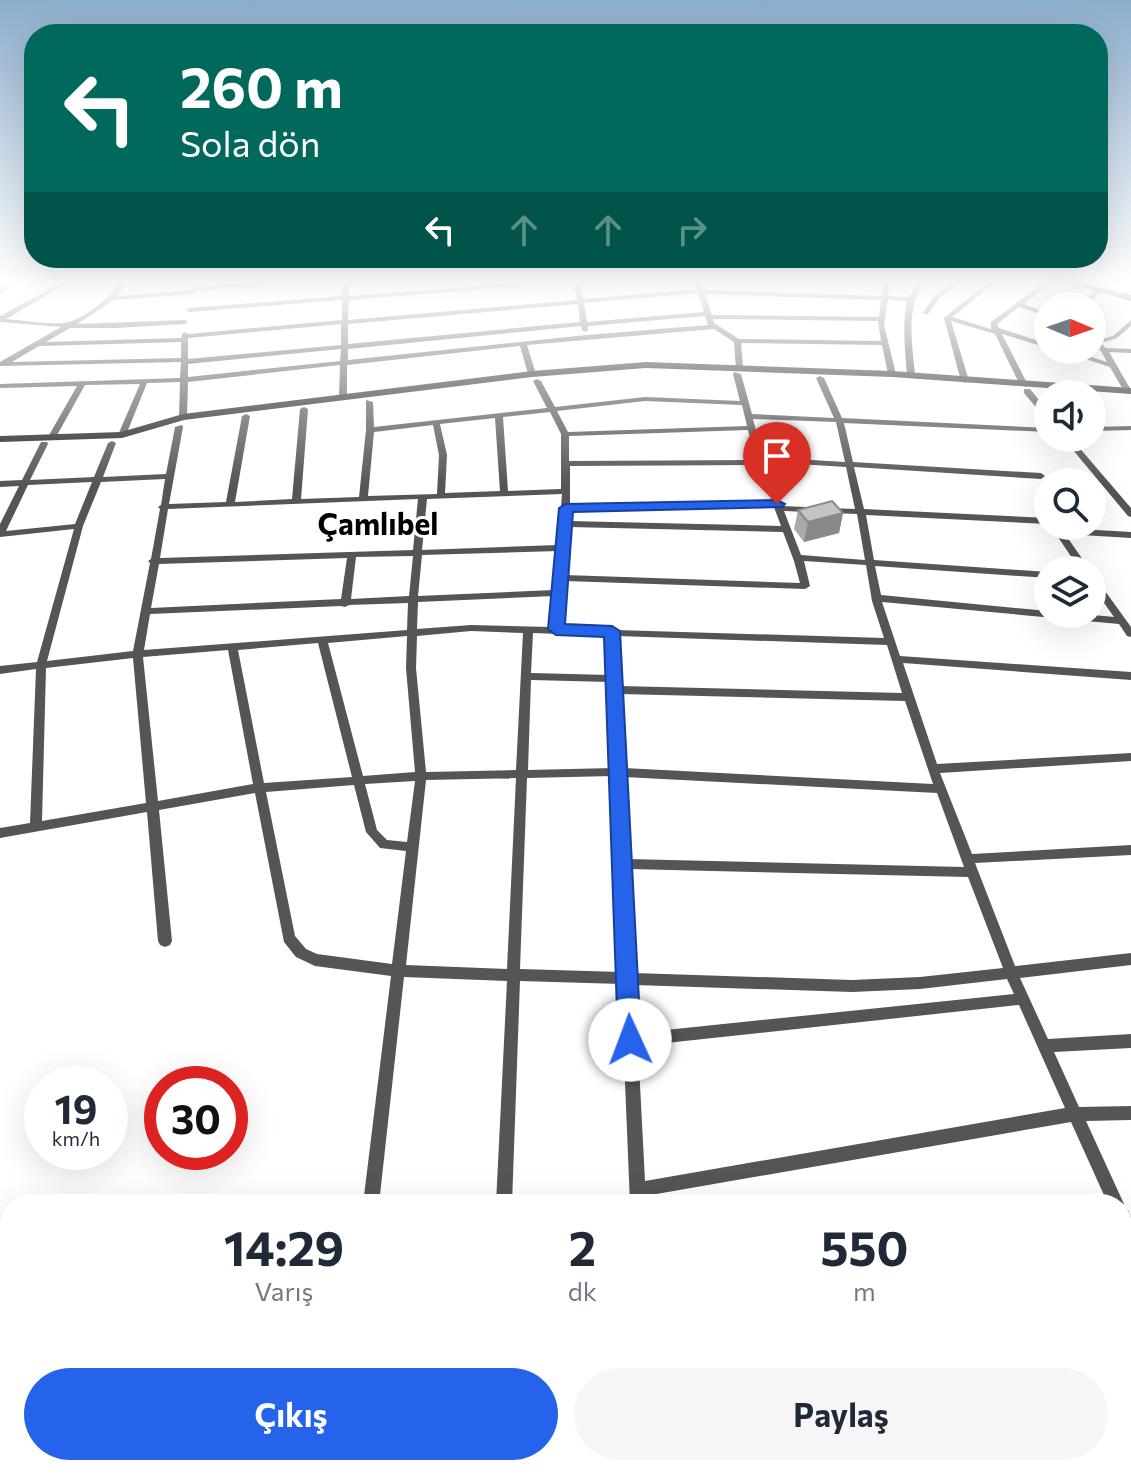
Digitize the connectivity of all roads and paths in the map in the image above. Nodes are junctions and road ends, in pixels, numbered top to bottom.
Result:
1 (29, 348) edge
2 (185, 348) edge
3 (345, 348) joint
4 (487, 348) edge
5 (524, 348) edge
6 (737, 348) edge
7 (887, 348) edge
8 (910, 348) edge
9 (956, 348) edge
10 (1008, 348) edge
11 (1106, 350) edge
12 (1131, 351) edge
13 (1106, 353) edge
14 (184, 361) junction
15 (346, 363) junction
16 (1106, 364) edge
17 (2, 365) edge
18 (1114, 366) junction
19 (738, 371) junction
20 (892, 374) junction
21 (911, 375) junction
22 (535, 378) junction
23 (820, 378) junction
24 (184, 380) junction
25 (965, 381) junction
26 (144, 382) junction
27 (82, 384) junction
28 (1, 388) edge
29 (1026, 388) junction
30 (1034, 389) edge
31 (1130, 393) edge
32 (1106, 394) edge
33 (343, 397) junction
34 (1034, 398) edge
35 (369, 402) junction
36 (743, 403) junction
37 (304, 409) junction
38 (553, 409) junction
39 (246, 416) junction
40 (499, 416) junction
41 (747, 416) junction
42 (839, 420) junction
43 (181, 422) junction
44 (436, 423) junction
45 (750, 428) junction
46 (1131, 428) edge
47 (1034, 429) edge
48 (1106, 429) edge
49 (370, 430) junction
50 (565, 434) junction
51 (122, 435) junction
52 (48, 440) junction
53 (0, 442) edge
54 (112, 443) junction
55 (1079, 452) edge
56 (761, 460) junction
57 (566, 464) junction
58 (850, 465) junction
59 (168, 476) junction
60 (1034, 476) edge
61 (96, 480) junction
62 (26, 483) junction
63 (0, 484) edge
64 (566, 491) junction
65 (504, 494) junction
66 (423, 497) junction
67 (441, 497) junction
68 (363, 500) junction
69 (296, 502) junction
70 (230, 504) junction
71 (778, 506) junction
72 (162, 507) junction
73 (566, 508) junction
74 (860, 510) junction
75 (1131, 514) edge
76 (1034, 520) edge
77 (565, 524) junction
78 (79, 526) junction
79 (787, 529) junction
80 (0, 533) edge
81 (1106, 533) edge
82 (1131, 535) edge
83 (563, 548) junction
84 (418, 551) junction
85 (352, 555) junction
86 (798, 558) junction
87 (153, 561) junction
88 (870, 562) junction
89 (1034, 574) edge
90 (562, 578) junction
91 (560, 593) junction
92 (877, 598) junction
93 (1106, 599) edge
94 (413, 601) junction
95 (345, 604) junction
96 (145, 611) junction
97 (1034, 613) edge
98 (1106, 619) edge
99 (1122, 621) junction
100 (528, 629) junction
101 (556, 629) junction
102 (612, 631) junction
103 (412, 633) junction
104 (1131, 634) edge
105 (322, 640) junction
106 (891, 642) junction
107 (232, 646) junction
108 (138, 654) junction
109 (896, 659) junction
110 (41, 666) junction
111 (0, 670) edge
112 (525, 676) junction
113 (1131, 676) edge
114 (614, 684) junction
115 (909, 697) junction
116 (1131, 757) edge
117 (933, 769) junction
118 (618, 772) junction
119 (521, 773) junction
120 (421, 776) junction
121 (360, 780) junction
122 (258, 788) junction
123 (941, 789) junction
124 (151, 806) junction
125 (36, 827) junction
126 (0, 833) edge
127 (413, 847) junction
128 (1131, 850) edge
129 (967, 859) junction
130 (622, 864) junction
131 (972, 872) junction
132 (165, 941) dead end
133 (1131, 959) edge
134 (397, 971) junction
135 (1011, 972) junction
136 (512, 976) junction
137 (627, 980) junction
138 (1022, 999) junction
139 (630, 1040) junction
140 (1131, 1041) edge
141 (1044, 1046) junction
142 (1131, 1113) edge
143 (1075, 1114) junction
144 (372, 1194) edge
145 (504, 1194) edge
146 (638, 1194) edge
147 (654, 1194) edge
148 (1111, 1194) edge

1 - 17 street
2 - 14 street
3 - 14 street
3 - 15 street
4 - 15 street
5 - 22 street
6 - 19 street
7 - 20 street
8 - 21 street
9 - 25 street
10 - 29 street
11 - 12 street
13 - 18 street
14 - 17 street
14 - 24 street
15 - 24 street
15 - 33 street
16 - 18 street
18 - 31 street
19 - 20 main road
19 - 22 main road
19 - 23 main road
19 - 36 street
20 - 21 main road
21 - 25 main road
22 - 33 main road
22 - 35 main road
22 - 38 street
23 - 29 main road
23 - 42 street
24 - 26 street
24 - 43 street
25 - 29 main road
26 - 27 street
26 - 51 street
27 - 28 street
27 - 52 street
29 - 30 main road
29 - 31 main road
29 - 34 street
31 - 32 main road
33 - 43 main road
35 - 37 main road
35 - 49 street
36 - 38 street
36 - 41 street
37 - 39 main road
37 - 69 street
38 - 40 street
38 - 50 street
39 - 43 main road
39 - 70 street
40 - 44 street
40 - 65 street
41 - 42 street
41 - 45 street
42 - 47 street
42 - 58 street
43 - 51 main road
43 - 54 main road
43 - 59 street
44 - 49 street
44 - 67 street
45 - 50 street
45 - 56 street
46 - 48 street
49 - 68 street
50 - 57 street
51 - 52 main road
52 - 53 main road
52 - 54 main road
52 - 62 street
54 - 61 street
55 - 75 street
56 - 57 street
56 - 58 street
56 - 71 street
57 - 64 street
58 - 60 street
58 - 74 street
59 - 61 street
59 - 72 street
61 - 62 street
61 - 78 street
62 - 63 street
62 - 80 street
64 - 65 street
64 - 73 street
65 - 67 street
66 - 67 street
66 - 68 street
66 - 84 street
68 - 69 street
69 - 70 street
70 - 72 street
71 - 73 street
71 - 74 street
71 - 79 street
72 - 87 street
73 - 77 street
74 - 76 street
74 - 88 street
77 - 79 street
77 - 83 street
78 - 80 street
78 - 110 street
79 - 86 street
81 - 82 street
83 - 84 street
83 - 90 street
84 - 85 street
84 - 94 street
85 - 87 street
85 - 95 street
86 - 88 street
86 - 90 street
87 - 96 street
88 - 89 street
88 - 92 street
90 - 91 street
91 - 94 street
91 - 101 street
92 - 97 street
92 - 106 street
93 - 99 street
94 - 95 street
94 - 103 street
95 - 96 street
96 - 108 street
98 - 99 street
99 - 104 street
100 - 101 street
100 - 103 street
100 - 112 street
101 - 102 street
102 - 106 street
102 - 114 street
103 - 105 street
103 - 120 street
105 - 107 street
105 - 121 street
106 - 109 street
107 - 108 street
107 - 122 street
108 - 110 street
108 - 124 street
109 - 113 street
109 - 115 street
110 - 111 street
110 - 125 street
112 - 114 street
112 - 119 street
114 - 115 street
114 - 118 street
115 - 117 street
116 - 117 street
117 - 123 street
118 - 119 street
118 - 123 street
118 - 130 street
119 - 120 street
119 - 136 street
120 - 121 street
120 - 127 street
121 - 122 street
121 - 127 street
122 - 124 street
122 - 134 street
123 - 129 street
124 - 125 street
124 - 132 street
125 - 126 street
127 - 134 street
128 - 129 street
129 - 131 street
130 - 131 street
130 - 137 street
131 - 135 street
133 - 135 street
134 - 136 street
134 - 144 street
135 - 137 street
135 - 138 street
136 - 137 street
136 - 145 street
137 - 139 street
138 - 139 street
138 - 141 street
139 - 146 street
140 - 141 street
141 - 143 street
142 - 143 street
143 - 147 street
143 - 148 street

